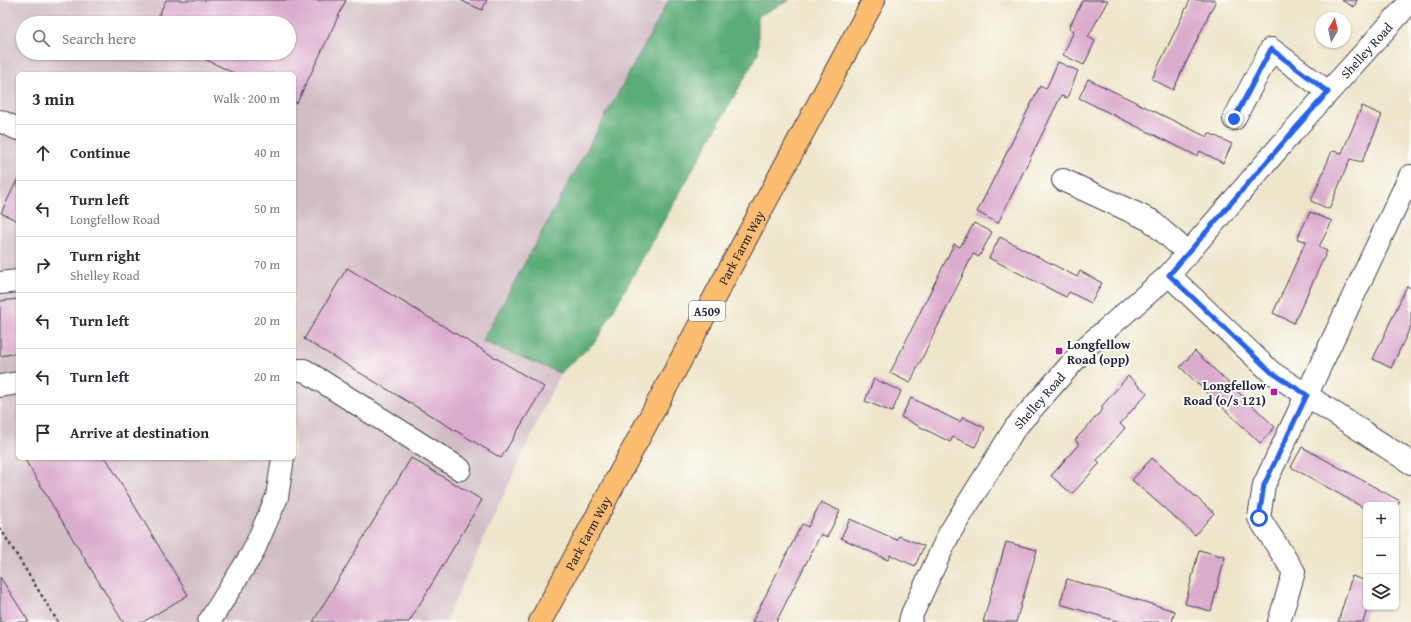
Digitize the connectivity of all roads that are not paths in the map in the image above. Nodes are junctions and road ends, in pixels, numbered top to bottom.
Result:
1 (874, 0) edge
2 (1411, 1) edge
3 (1328, 92) junction
4 (1234, 119) dead end
5 (0, 121) edge
6 (16, 128) edge
7 (1410, 176) edge
8 (1063, 180) dead end
9 (1188, 254) junction
10 (1169, 275) junction
11 (16, 281) edge
12 (0, 283) edge
13 (296, 370) edge
14 (16, 383) edge
15 (0, 386) edge
16 (1307, 395) junction
17 (283, 460) edge
18 (1411, 463) edge
19 (460, 469) dead end
20 (209, 622) edge
21 (540, 622) edge
22 (910, 622) edge
23 (1279, 622) edge

1 - 21 highway, Park Farm Way / A509
2 - 3 street, Shelley Road
3 - 4 street
3 - 9 street, Shelley Road
5 - 6 street
7 - 16 street
8 - 9 street
9 - 10 street, Shelley Road
10 - 16 street
10 - 22 street, Shelley Road
11 - 12 street
13 - 19 street
14 - 15 street
16 - 18 street
16 - 23 street
17 - 20 street

